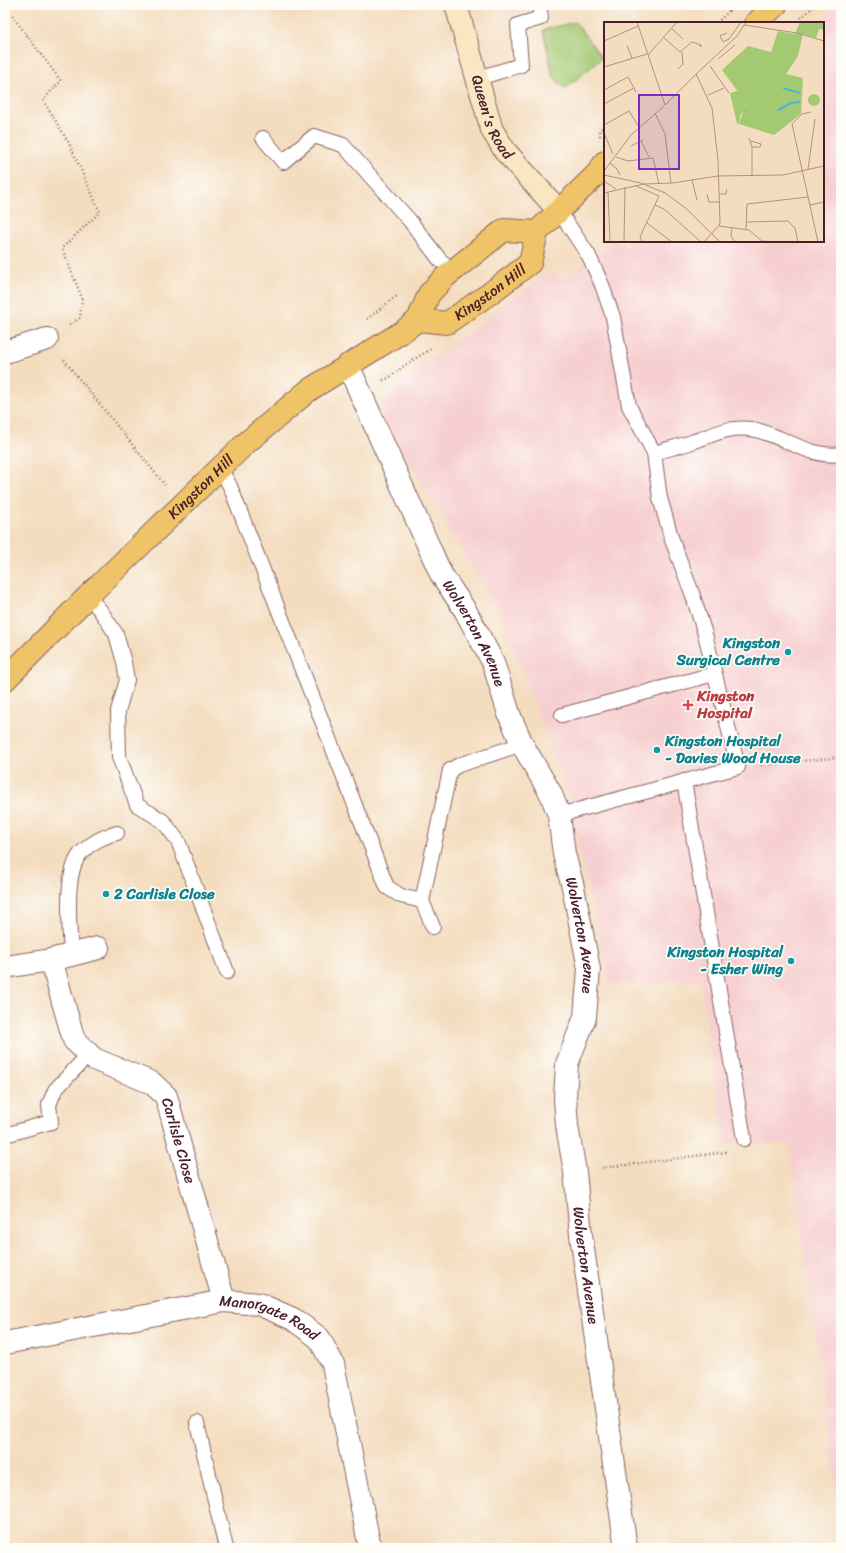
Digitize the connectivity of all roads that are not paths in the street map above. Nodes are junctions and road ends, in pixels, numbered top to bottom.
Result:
1 (456, 5) edge
2 (539, 5) edge
3 (776, 5) edge
4 (757, 22) edge
5 (478, 78) junction
6 (263, 138) dead end
7 (604, 164) edge
8 (559, 211) junction
9 (537, 232) junction
10 (452, 270) junction
11 (418, 320) junction
12 (47, 339) road end
13 (5, 352) edge
14 (348, 365) junction
15 (654, 453) junction
16 (841, 454) edge
17 (220, 468) junction
18 (88, 596) junction
19 (8, 672) edge
20 (714, 674) junction
21 (562, 715) dead end
22 (522, 744) junction
23 (684, 781) junction
24 (560, 815) junction
25 (117, 833) dead end
26 (422, 902) junction
27 (433, 927) dead end
28 (98, 948) dead end
29 (61, 957) junction
30 (5, 967) edge
31 (227, 972) dead end
32 (89, 1054) junction
33 (5, 1135) edge
34 (744, 1139) road end
35 (224, 1301) junction
36 (5, 1343) edge
37 (197, 1423) dead end
38 (226, 1548) edge
39 (370, 1548) edge
40 (626, 1548) edge

1 - 5 main road, Queen's Road
2 - 5 lane
3 - 4 main road
5 - 8 main road, Queen's Road
6 - 10 lane
7 - 8 main road
8 - 9 main road
8 - 15 lane
9 - 10 main road
9 - 11 main road, Kingston Hill
10 - 11 main road
11 - 14 main road, Kingston Hill
12 - 13 street
14 - 17 main road, Kingston Hill
14 - 22 street, Wolverton Avenue
15 - 16 lane
15 - 20 lane
17 - 18 main road, Kingston Hill
17 - 26 lane
18 - 19 main road, Kingston Hill
18 - 31 lane
20 - 21 lane
20 - 23 lane
22 - 24 street, Wolverton Avenue
22 - 26 lane
23 - 24 lane
23 - 34 lane
24 - 40 street, Wolverton Avenue
25 - 29 lane
26 - 27 lane
28 - 29 street
29 - 30 street
29 - 32 street, Carlisle Close
32 - 33 lane
32 - 35 street, Carlisle Close
35 - 36 street, Manorgate Road
35 - 39 street, Manorgate Road
37 - 38 lane

